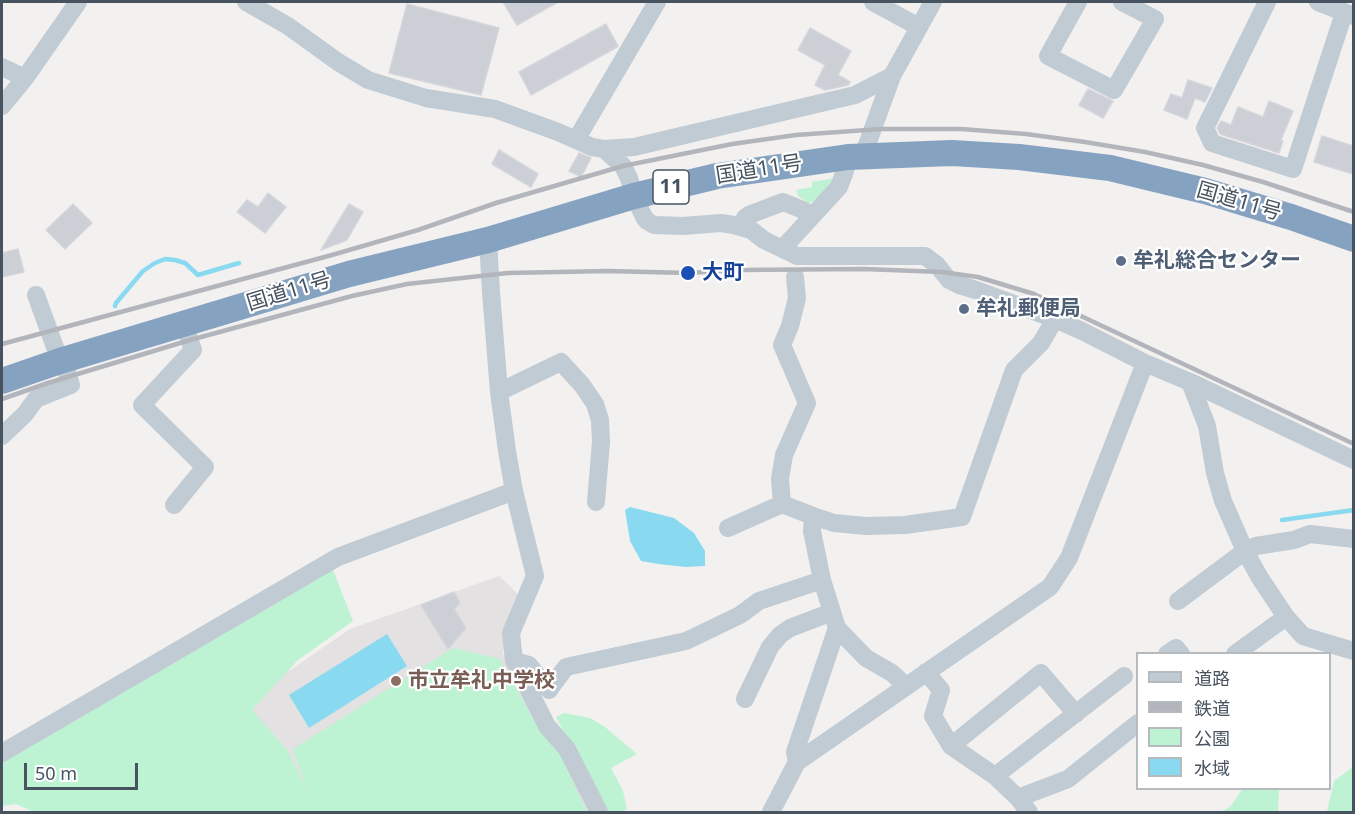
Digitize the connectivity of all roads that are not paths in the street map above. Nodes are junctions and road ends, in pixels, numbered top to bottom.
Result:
1 (78, 2) edge
2 (246, 2) edge
3 (657, 2) edge
4 (873, 2) edge
5 (933, 2) edge
6 (1078, 2) edge
7 (1122, 2) edge
8 (1267, 2) edge
9 (1318, 2) edge
10 (1349, 14) edge
11 (919, 27) junction
12 (2, 67) edge
13 (892, 76) junction
14 (25, 78) junction
15 (2, 106) edge
16 (576, 140) junction
17 (604, 149) junction
18 (856, 157) junction
19 (634, 196) junction
20 (812, 216) junction
21 (741, 227) junction
22 (1353, 239) edge
23 (488, 240) junction
24 (783, 248) junction
25 (795, 277) dead end
26 (36, 295) dead end
27 (1054, 320) junction
28 (184, 323) junction
29 (62, 360) junction
30 (1145, 363) junction
31 (2, 381) edge
32 (1190, 382) junction
33 (499, 392) junction
34 (2, 436) edge
35 (1353, 460) edge
36 (514, 491) junction
37 (596, 502) dead end
38 (783, 504) junction
39 (174, 505) dead end
40 (813, 516) junction
41 (728, 528) dead end
42 (1353, 539) edge
43 (1245, 551) junction
44 (822, 580) junction
45 (1178, 601) dead end
46 (1286, 616) junction
47 (834, 620) junction
48 (1353, 651) edge
49 (1238, 652) edge
50 (514, 661) junction
51 (926, 672) junction
52 (1124, 676) dead end
53 (906, 686) junction
54 (745, 699) dead end
55 (1076, 714) junction
56 (1136, 724) edge
57 (951, 746) junction
58 (2, 753) edge
59 (797, 762) junction
60 (995, 777) junction
61 (1023, 805) edge
62 (776, 810) edge
63 (599, 813) edge

1 - 14 street
2 - 16 street
3 - 16 street
4 - 11 street
5 - 11 street
6 - 7 street
8 - 10 street
9 - 10 street
11 - 13 street
12 - 14 street
13 - 17 street
13 - 18 street
14 - 15 street
16 - 17 street
17 - 19 street
18 - 19 highway, 国道11号 / 11
18 - 20 street
18 - 22 highway, 国道11号 / 11
19 - 21 street
19 - 23 highway, 国道11号 / 11
20 - 21 street
20 - 24 street
21 - 24 street
23 - 28 highway, 国道11号 / 11
23 - 33 street
24 - 27 street
25 - 38 street
26 - 29 street
27 - 30 street
27 - 40 street
28 - 29 highway, 国道11号 / 11
28 - 39 street
29 - 31 highway, 国道11号 / 11
29 - 34 street
30 - 32 street
30 - 51 street
32 - 35 street
32 - 43 street
33 - 36 street
33 - 37 street
36 - 50 street
36 - 58 street
38 - 40 street
38 - 41 street
40 - 44 street
42 - 43 street
43 - 45 street
43 - 46 street
44 - 47 street
44 - 50 street
46 - 48 street
46 - 49 street
47 - 53 street
47 - 54 street
47 - 59 street
50 - 63 street
51 - 53 street
51 - 57 street
52 - 55 street
53 - 59 street
55 - 57 street
55 - 60 street
56 - 61 street
57 - 60 street
59 - 62 street
60 - 61 street

